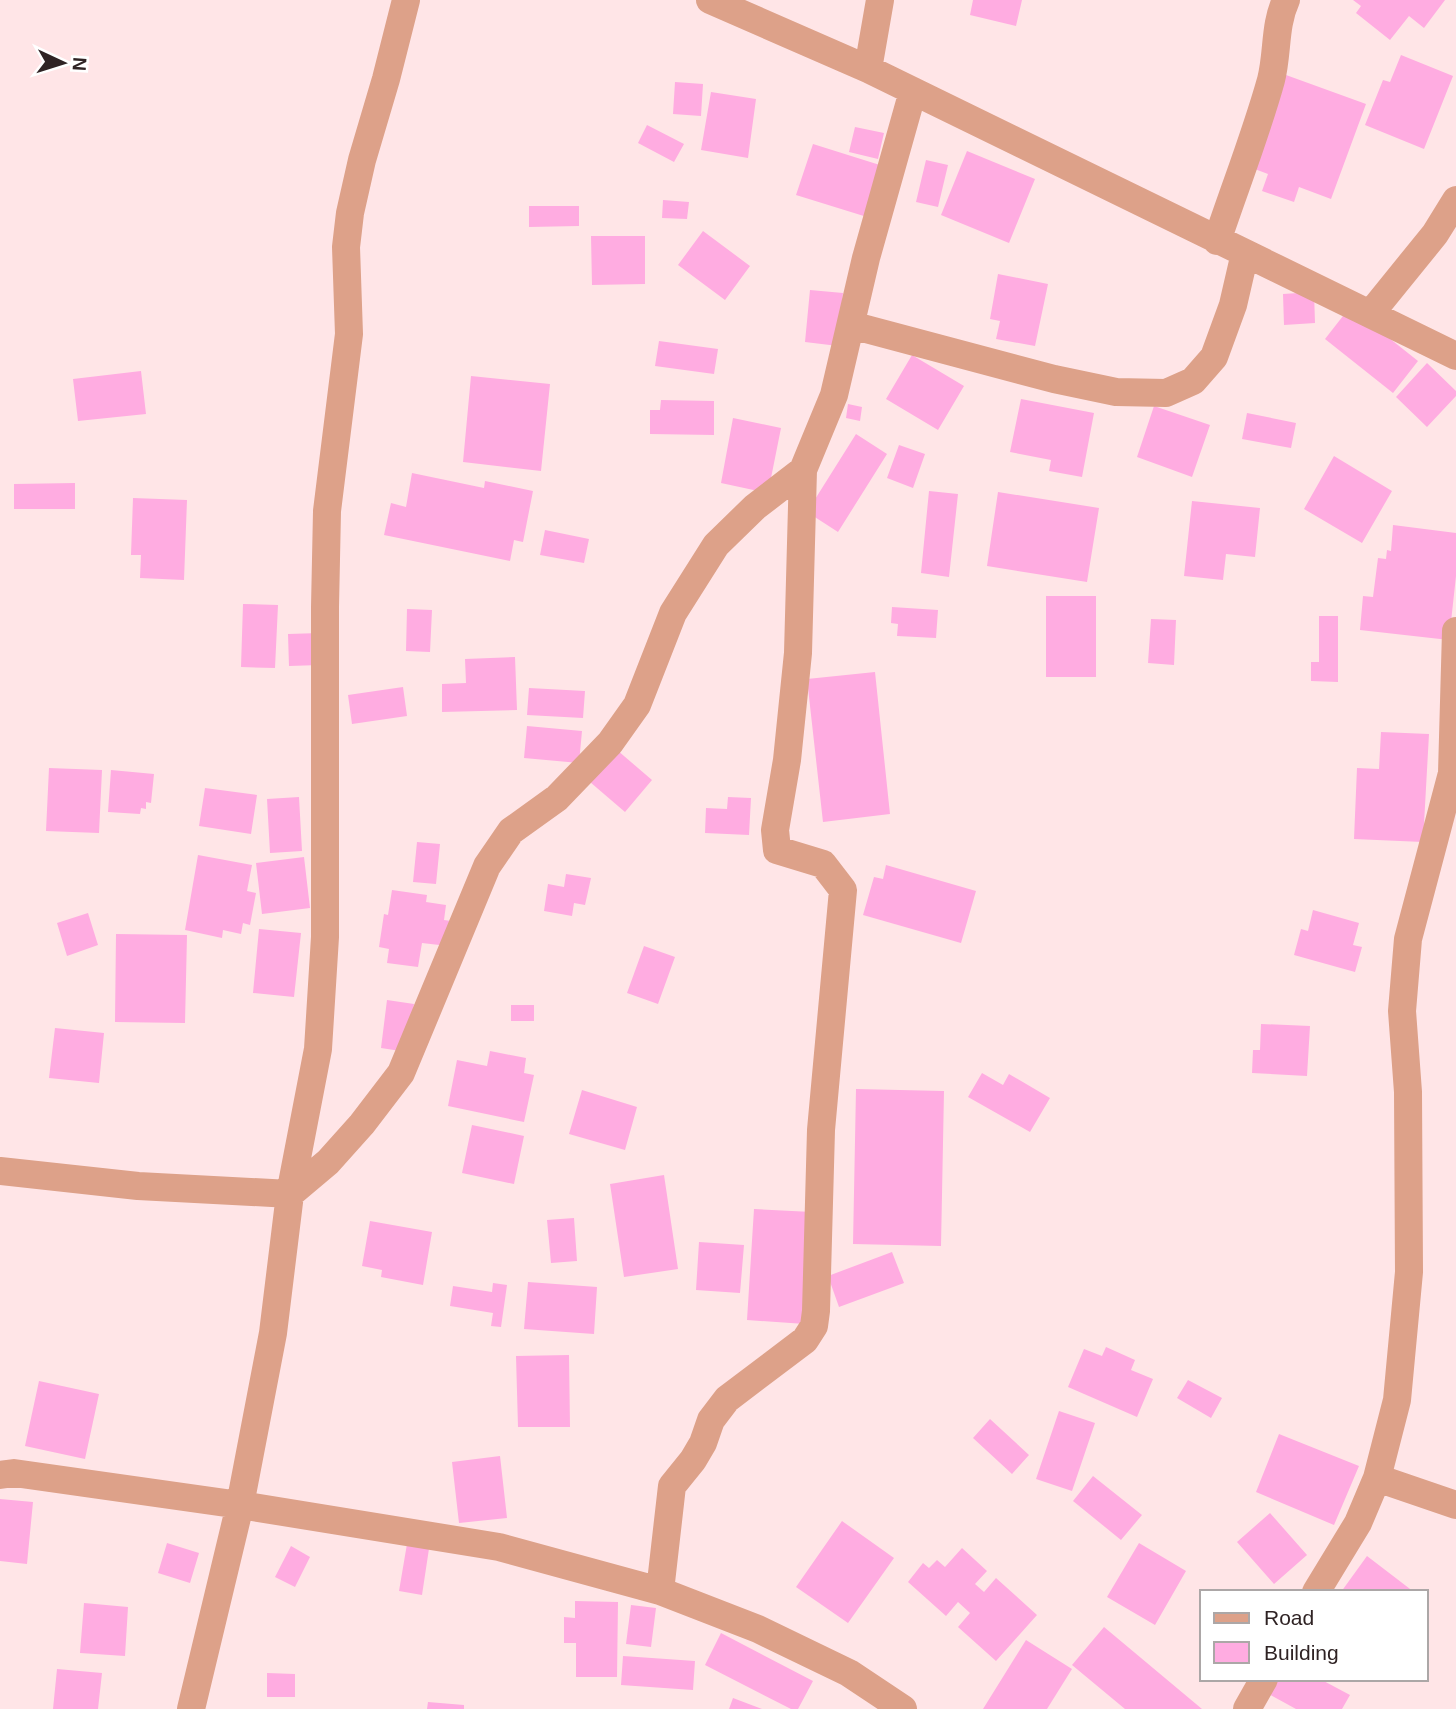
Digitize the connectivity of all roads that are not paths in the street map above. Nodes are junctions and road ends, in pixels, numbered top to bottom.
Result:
1 (406, 0) edge
2 (710, 0) edge
3 (880, 0) edge
4 (1286, 0) edge
5 (869, 69) junction
6 (913, 90) junction
7 (1456, 200) edge
8 (1217, 241) junction
9 (1245, 253) junction
10 (1371, 313) junction
11 (851, 325) junction
12 (1456, 356) edge
13 (803, 470) junction
14 (1456, 631) edge
15 (0, 1171) edge
16 (290, 1195) junction
17 (0, 1475) edge
18 (1377, 1478) junction
19 (240, 1505) junction
20 (1456, 1505) edge
21 (1317, 1590) edge
22 (660, 1591) junction
23 (1263, 1681) edge
24 (191, 1709) edge
25 (903, 1709) edge
26 (1247, 1709) edge

1 - 16 street
2 - 5 street
3 - 5 street
4 - 8 street
5 - 6 street
6 - 8 street
6 - 11 street
7 - 10 street
8 - 9 street
9 - 10 street
9 - 11 street
10 - 12 street
11 - 13 street
13 - 16 street
13 - 22 street
14 - 18 street
15 - 16 street
16 - 19 street
17 - 19 street
18 - 20 street
18 - 21 street
19 - 22 street
19 - 24 street
22 - 25 street
23 - 26 street

